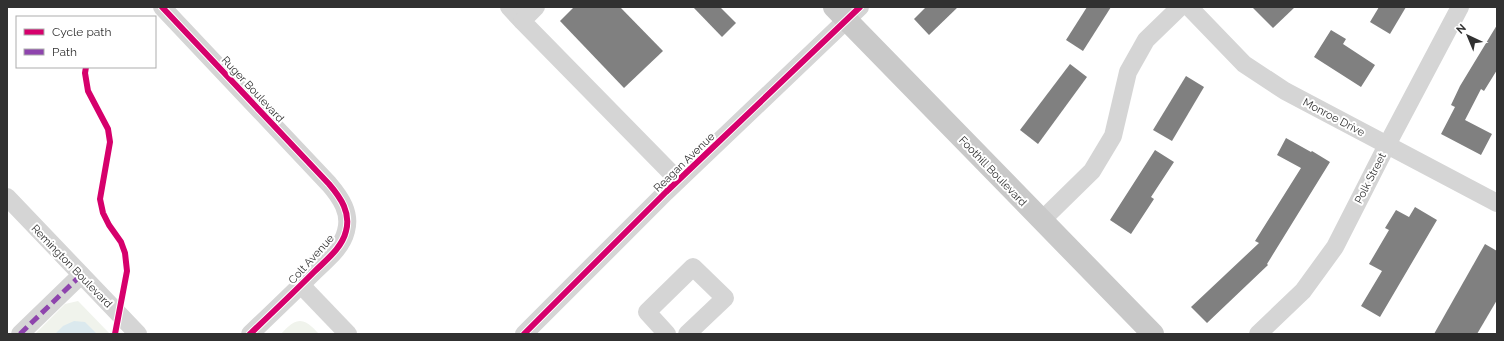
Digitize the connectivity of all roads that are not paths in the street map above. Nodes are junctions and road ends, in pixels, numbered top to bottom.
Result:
1 (162, 7) edge
2 (509, 7) edge
3 (536, 7) edge
4 (1180, 7) edge
5 (1188, 7) edge
6 (1460, 7) edge
7 (847, 11) edge
8 (522, 20) junction
9 (1387, 145) junction
10 (678, 180) junction
11 (330, 184) joint
12 (7, 197) edge
13 (1497, 203) edge
14 (1042, 220) junction
15 (81, 275) junction
16 (301, 286) junction
17 (20, 334) edge
18 (138, 334) edge
19 (250, 334) edge
20 (348, 334) edge
21 (524, 334) edge
22 (667, 334) edge
23 (688, 334) edge
24 (1153, 334) edge
25 (1258, 334) edge

1 - 11 street, Ruger Boulevard
2 - 8 street
3 - 8 street
4 - 14 street
5 - 9 street, Monroe Drive
6 - 9 street, Polk Street
7 - 10 street, Reagan Avenue
7 - 14 main road, Foothill Boulevard
8 - 10 street
9 - 13 street, Monroe Drive
9 - 25 street, Polk Street
10 - 21 street, Reagan Avenue
11 - 16 street, Colt Avenue
12 - 15 street, Remington Boulevard
14 - 24 main road, Foothill Boulevard
15 - 17 street
15 - 18 street, Remington Boulevard
16 - 19 street, Colt Avenue
16 - 20 street
22 - 23 street

